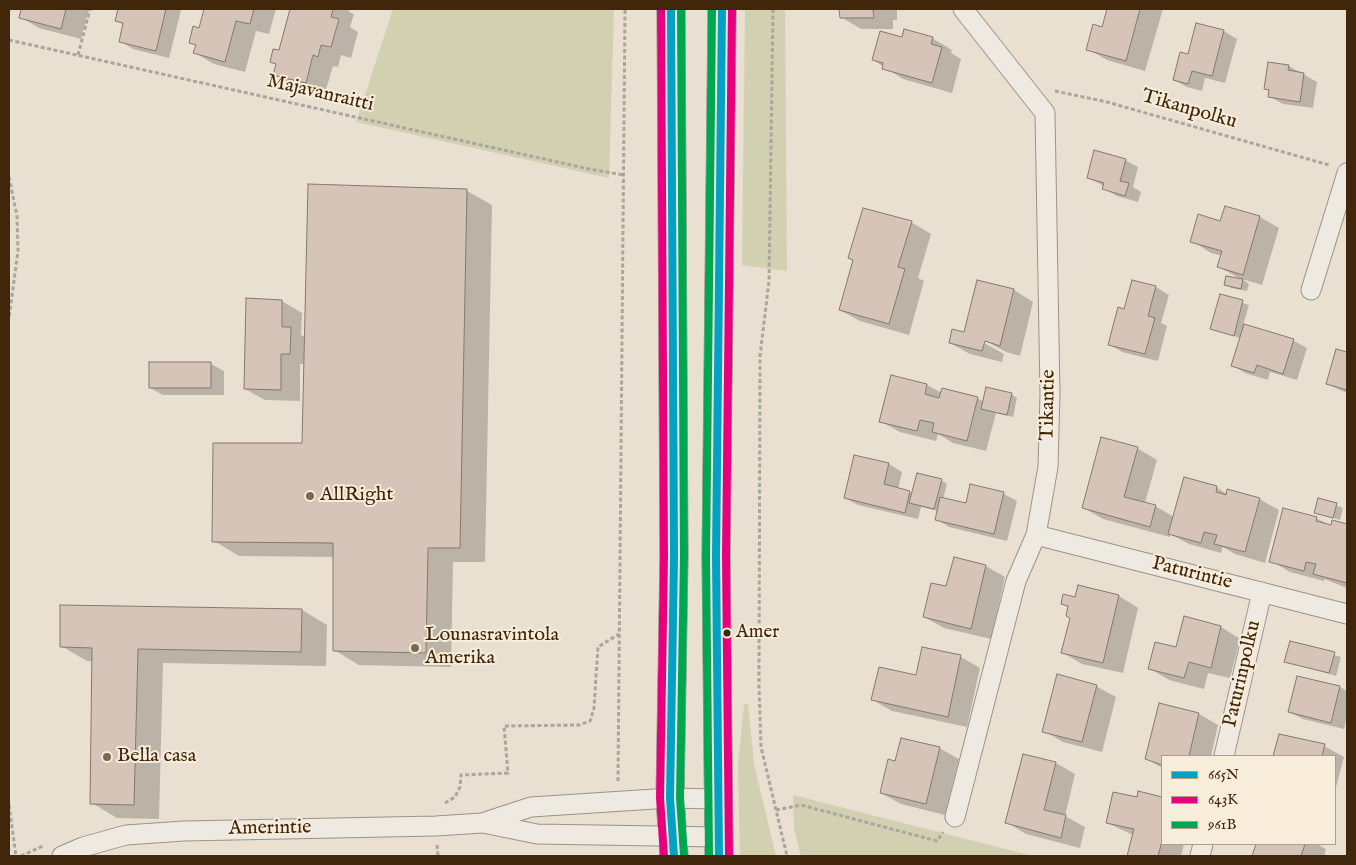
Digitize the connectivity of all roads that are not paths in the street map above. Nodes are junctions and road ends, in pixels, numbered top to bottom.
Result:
1 (671, 9) edge
2 (722, 9) edge
3 (963, 9) edge
4 (1342, 170) edge
5 (1311, 290) dead end
6 (1036, 535) junction
7 (1262, 592) junction
8 (1347, 614) edge
9 (1224, 755) edge
10 (670, 798) junction
11 (718, 799) junction
12 (955, 817) road end
13 (482, 823) junction
14 (673, 846) edge
15 (719, 846) edge
16 (62, 856) edge

1 - 10 main road
2 - 11 main road
3 - 6 street, Tikantie
4 - 5 street
6 - 7 street, Paturintie
6 - 12 street, Tikantie
7 - 8 street, Paturintie
7 - 9 street, Paturinpolku
10 - 11 street, Amerintie
10 - 13 street, Amerintie
10 - 14 main road
11 - 15 main road
13 - 14 street, Amerintie
13 - 16 street, Amerintie
14 - 15 street, Amerintie

